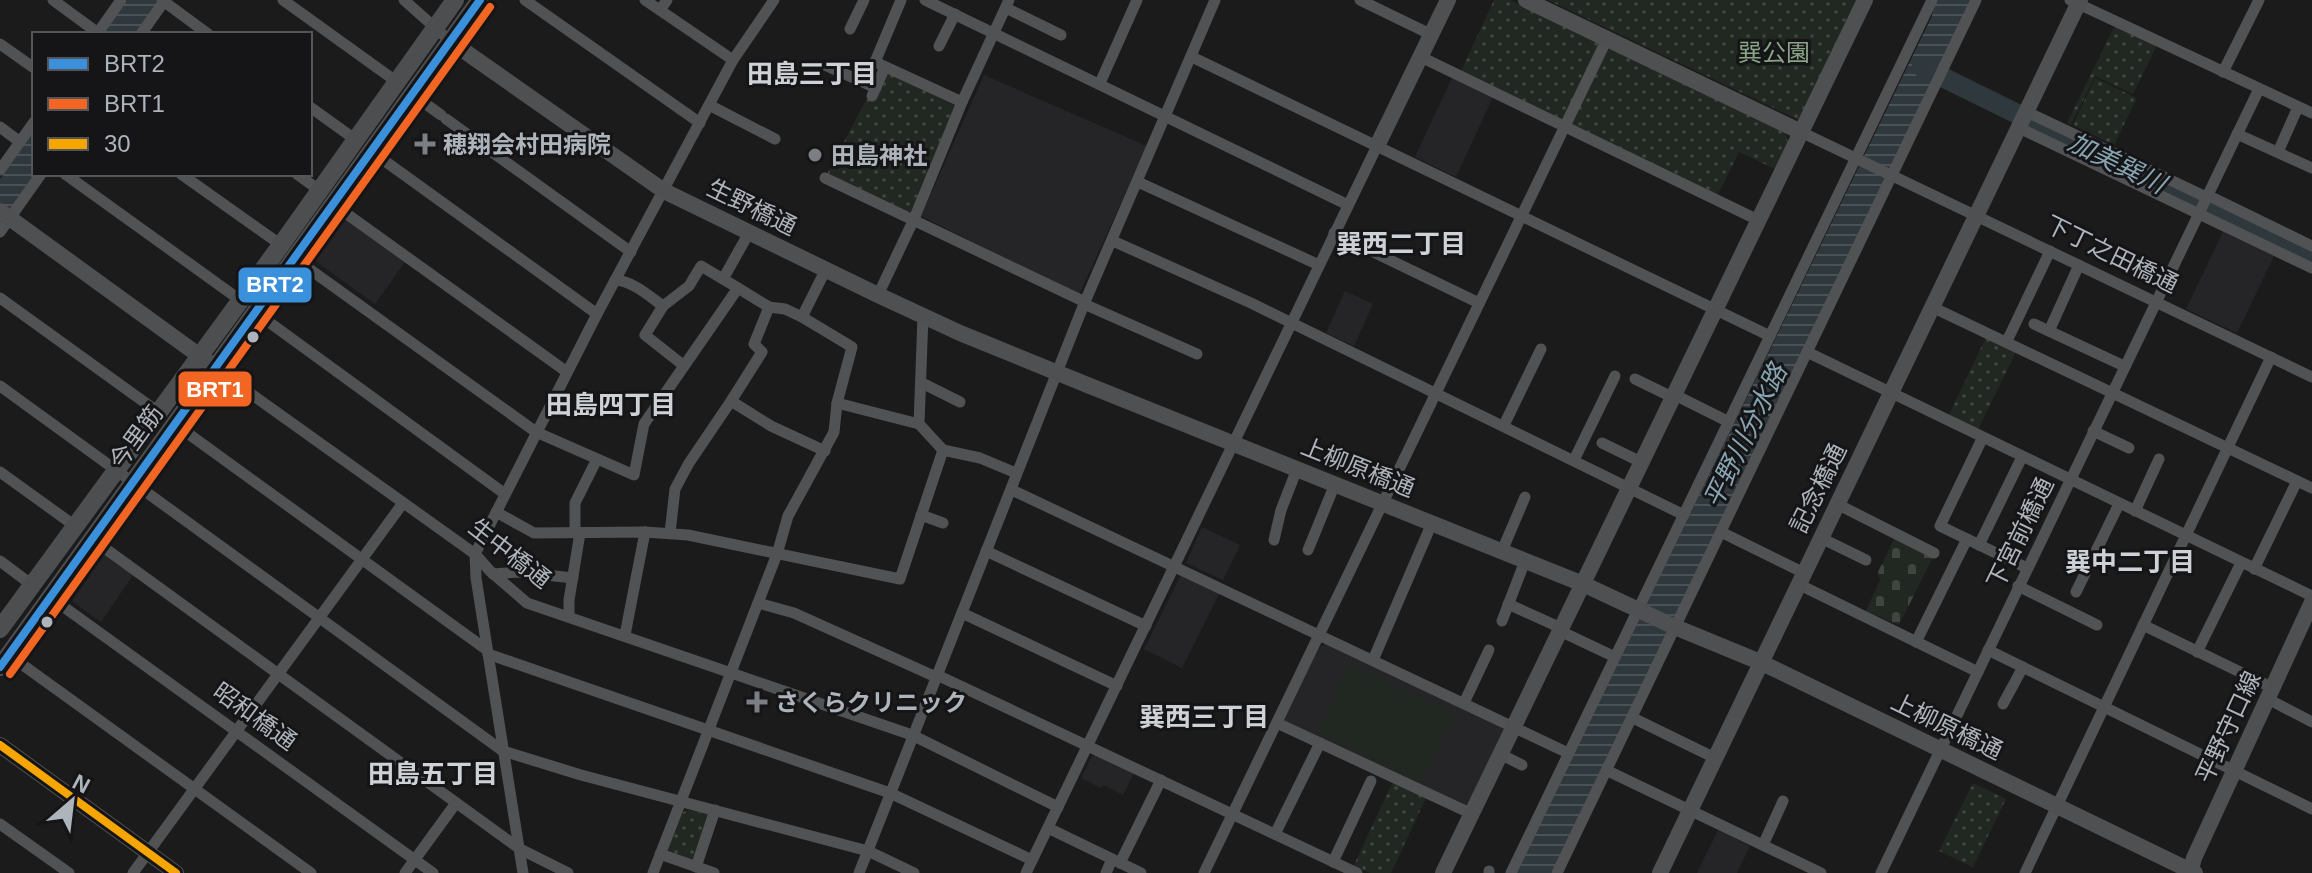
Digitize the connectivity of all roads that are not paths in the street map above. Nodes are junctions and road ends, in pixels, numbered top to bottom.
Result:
1 (53, 0) edge
2 (121, 0) edge
3 (283, 0) edge
4 (404, 0) edge
5 (455, 0) edge
6 (480, 0) edge
7 (525, 0) edge
8 (645, 0) edge
9 (864, 0) edge
10 (901, 0) edge
11 (925, 0) edge
12 (1137, 0) edge
13 (1215, 0) edge
14 (1360, 0) edge
15 (1448, 0) edge
16 (1526, 0) edge
17 (1865, 0) edge
18 (1932, 0) edge
19 (1976, 0) edge
20 (2259, 0) edge
21 (164, 1) edge
22 (2076, 1) edge
23 (769, 2) edge
24 (1007, 4) edge
25 (663, 5) edge
26 (955, 14) junction
27 (434, 29) junction
28 (850, 29) dead end
29 (96, 32) edge
30 (98, 32) edge
31 (142, 32) edge
32 (205, 32) edge
33 (994, 32) junction
34 (1061, 35) dead end
35 (1432, 35) junction
36 (1607, 39) junction
37 (450, 41) junction
38 (0, 44) edge
39 (939, 46) dead end
40 (1192, 57) junction
41 (1421, 57) junction
42 (733, 60) junction
43 (827, 66) dead end
44 (32, 67) edge
45 (885, 67) junction
46 (2223, 72) junction
47 (1100, 83) junction
48 (404, 88) junction
49 (2259, 89) junction
50 (962, 102) junction
51 (709, 105) junction
52 (2298, 107) junction
53 (312, 108) edge
54 (2312, 113) edge
55 (1166, 116) junction
56 (2023, 120) junction
57 (700, 123) junction
58 (32, 125) edge
59 (1565, 126) junction
60 (0, 127) edge
61 (1801, 132) junction
62 (2237, 134) junction
63 (775, 139) dead end
64 (20, 142) junction
65 (363, 145) junction
66 (1377, 146) junction
67 (2278, 152) junction
68 (1857, 159) junction
69 (2311, 164) edge
70 (0, 170) edge
71 (1890, 175) junction
72 (39, 176) edge
73 (68, 176) edge
74 (184, 176) edge
75 (300, 176) edge
76 (825, 178) dead end
77 (1138, 182) junction
78 (319, 190) junction
79 (664, 191) junction
80 (2206, 197) junction
81 (333, 204) junction
82 (1348, 205) junction
83 (2198, 212) junction
84 (1521, 215) junction
85 (1977, 215) junction
86 (4, 219) edge
87 (914, 219) junction
88 (1758, 220) junction
89 (750, 231) junction
90 (1334, 233) junction
91 (1113, 241) junction
92 (2312, 246) edge
93 (287, 251) junction
94 (2050, 251) junction
95 (631, 252) junction
96 (1319, 265) junction
97 (2079, 265) junction
98 (2312, 268) edge
99 (826, 269) junction
100 (723, 279) junction
101 (615, 280) junction
102 (738, 288) junction
103 (878, 295) junction
104 (0, 298) edge
105 (240, 300) junction
106 (2155, 302) junction
107 (1085, 303) junction
108 (1479, 303) junction
109 (663, 306) junction
110 (769, 307) junction
111 (1932, 307) junction
112 (1715, 308) junction
113 (255, 312) junction
114 (597, 314) junction
115 (923, 316) junction
116 (802, 317) junction
117 (1291, 322) junction
118 (2034, 324) dead end
119 (2049, 331) junction
120 (1770, 336) junction
121 (2007, 341) junction
122 (1541, 349) dead end
123 (1807, 352) junction
124 (1197, 354) dead end
125 (199, 356) junction
126 (2271, 357) junction
127 (683, 365) junction
128 (2124, 366) junction
129 (215, 368) junction
130 (567, 372) junction
131 (1059, 372) junction
132 (1615, 376) dead end
133 (2312, 377) edge
134 (1635, 379) dead end
135 (922, 383) junction
136 (0, 386) edge
137 (2112, 391) junction
138 (1436, 392) junction
139 (1891, 394) junction
140 (1673, 396) junction
141 (731, 401) junction
142 (960, 402) dead end
143 (837, 403) junction
144 (158, 412) junction
145 (1729, 422) junction
146 (175, 424) junction
147 (919, 424) junction
148 (1504, 425) junction
149 (2093, 431) junction
150 (536, 432) junction
151 (1982, 439) junction
152 (1233, 443) junction
153 (1602, 443) dead end
154 (2129, 448) dead end
155 (2227, 448) junction
156 (943, 450) junction
157 (825, 451) junction
158 (2022, 457) junction
159 (597, 459) junction
160 (2159, 459) dead end
161 (1574, 460) junction
162 (1641, 462) junction
163 (1297, 469) junction
164 (115, 470) junction
165 (0, 472) edge
166 (1016, 473) junction
167 (2070, 479) junction
168 (2297, 481) junction
169 (133, 483) junction
170 (1335, 484) junction
171 (1629, 487) junction
172 (2312, 488) edge
173 (1012, 490) junction
174 (505, 494) junction
175 (1525, 497) dead end
176 (403, 503) junction
177 (1382, 503) junction
178 (1837, 504) junction
179 (2119, 504) junction
180 (2135, 511) junction
181 (496, 512) junction
182 (921, 515) junction
183 (1684, 515) junction
184 (943, 523) dead end
185 (1432, 523) junction
186 (75, 526) junction
187 (645, 532) junction
188 (1721, 532) junction
189 (578, 533) junction
190 (670, 533) junction
191 (2185, 536) junction
192 (1821, 538) junction
193 (92, 539) junction
194 (1967, 539) junction
195 (1274, 540) dead end
196 (1979, 545) junction
197 (1308, 550) dead end
198 (986, 551) junction
199 (1502, 551) junction
200 (1934, 553) dead end
201 (475, 554) junction
202 (777, 554) junction
203 (1866, 560) dead end
204 (0, 561) edge
205 (362, 561) junction
206 (1525, 561) junction
207 (2241, 563) junction
208 (1176, 565) junction
209 (2027, 568) junction
210 (2254, 569) junction
211 (493, 574) junction
212 (573, 578) junction
213 (1801, 579) junction
214 (1583, 584) junction
215 (32, 585) junction
216 (2018, 586) junction
217 (2076, 592) dead end
218 (50, 597) junction
219 (2312, 599) edge
220 (758, 603) junction
221 (1508, 604) junction
222 (1638, 610) junction
223 (962, 613) junction
224 (569, 617) junction
225 (319, 618) junction
226 (1502, 621) dead end
227 (2097, 625) dead end
228 (2143, 625) junction
229 (1146, 626) junction
230 (1675, 627) junction
231 (0, 629) edge
232 (1561, 630) junction
233 (625, 635) junction
234 (1320, 635) junction
235 (1916, 642) junction
236 (1489, 650) dead end
237 (1988, 650) junction
238 (488, 652) junction
239 (2197, 652) junction
240 (1615, 657) junction
241 (1373, 660) junction
242 (5, 661) edge
243 (1760, 662) junction
244 (2023, 667) junction
245 (1978, 672) junction
246 (730, 673) junction
247 (278, 674) junction
248 (937, 676) junction
249 (1117, 686) junction
250 (2270, 693) junction
251 (1464, 703) junction
252 (2003, 704) dead end
253 (2105, 707) junction
254 (1633, 718) junction
255 (2312, 722) edge
256 (1277, 723) junction
257 (1513, 727) junction
258 (238, 730) junction
259 (708, 732) junction
260 (912, 735) junction
261 (1320, 743) junction
262 (0, 745) edge
263 (1089, 745) junction
264 (1941, 750) junction
265 (503, 751) junction
266 (1568, 753) junction
267 (1500, 754) junction
268 (1715, 758) junction
269 (1522, 765) dead end
270 (2235, 770) junction
271 (1608, 771) junction
272 (1161, 780) junction
273 (1371, 781) dead end
274 (195, 789) junction
275 (890, 793) junction
276 (680, 801) junction
277 (1783, 801) dead end
278 (456, 803) junction
279 (2057, 806) junction
280 (1058, 807) junction
281 (2312, 809) edge
282 (715, 810) junction
283 (1690, 810) junction
284 (1233, 814) junction
285 (1472, 814) junction
286 (0, 824) edge
287 (1048, 828) junction
288 (1275, 834) junction
289 (1763, 845) junction
290 (520, 849) junction
291 (868, 851) junction
292 (149, 852) junction
293 (660, 854) junction
294 (415, 860) junction
295 (1032, 860) junction
296 (1116, 861) junction
297 (1333, 862) junction
298 (696, 867) junction
299 (2192, 872) edge
300 (69, 873) edge
301 (133, 873) edge
302 (176, 873) edge
303 (311, 873) edge
304 (405, 873) edge
305 (433, 873) edge
306 (523, 873) edge
307 (568, 873) edge
308 (653, 873) edge
309 (714, 873) edge
310 (859, 873) edge
311 (914, 873) edge
312 (1026, 873) edge
313 (1106, 873) edge
314 (1141, 873) edge
315 (1204, 873) edge
316 (1357, 873) edge
317 (1443, 873) edge
318 (1511, 873) edge
319 (1557, 873) edge
320 (1660, 873) edge
321 (1821, 873) edge
322 (1881, 873) edge
323 (2025, 873) edge

1 - 29 street
2 - 30 street
3 - 48 street
4 - 27 street
5 - 27 main road, 今里筋
6 - 37 main road, 今里筋
7 - 57 street
8 - 25 street
9 - 28 street
10 - 45 street
11 - 26 street
12 - 47 street
13 - 40 street
14 - 35 street
15 - 35 street
16 - 36 street
17 - 61 street
18 - 68 street
19 - 71 street
20 - 46 street
21 - 31 street
21 - 32 street
22 - 46 street
22 - 56 street, 記念橋通
23 - 42 street
24 - 33 street
24 - 34 street
25 - 42 street
26 - 33 street
26 - 39 street
27 - 37 street
27 - 48 main road, 今里筋
33 - 47 street
33 - 50 street
35 - 41 street
36 - 59 street
36 - 61 street
37 - 48 main road, 今里筋
37 - 79 street, 生野橋通
38 - 44 street
40 - 55 street
40 - 66 street
41 - 59 street
41 - 66 street
42 - 51 street
43 - 45 street
45 - 50 street
46 - 49 street
47 - 55 street
48 - 65 main road, 今里筋
48 - 95 street
49 - 52 street
49 - 62 street
50 - 87 street
51 - 57 street
51 - 63 street
52 - 54 street
52 - 67 street
53 - 65 street
55 - 77 street
55 - 82 street
56 - 80 street
56 - 83 street
56 - 85 street, 記念橋通
57 - 79 street
58 - 64 street
59 - 84 street
59 - 88 street
60 - 64 street
61 - 68 street
61 - 88 street
62 - 67 street
62 - 80 street
64 - 70 street
65 - 78 main road, 今里筋
65 - 81 main road, 今里筋
65 - 114 street
66 - 82 street
66 - 84 street
67 - 69 street
68 - 71 street, 下丁之田橋通
68 - 120 street
71 - 85 street, 下丁之田橋通
71 - 123 street
72 - 86 street
73 - 105 street
74 - 93 street
75 - 78 street
76 - 87 street
77 - 91 street
77 - 96 street
78 - 93 main road, 今里筋
79 - 89 street, 生野橋通
79 - 95 street
80 - 83 street, 下宮前橋通
80 - 92 street
81 - 93 main road, 今里筋
81 - 130 street
82 - 90 street
83 - 98 street
83 - 106 street, 下宮前橋通
84 - 108 street
84 - 112 street
85 - 94 street, 下丁之田橋通
85 - 111 street, 記念橋通
86 - 125 street, 生中橋通
87 - 103 street
87 - 107 street
88 - 112 street
89 - 99 street, 生野橋通
89 - 100 street
90 - 96 street
90 - 108 street
91 - 107 street
91 - 117 street
93 - 105 main road, 今里筋
93 - 113 main road, 今里筋
93 - 150 street
94 - 97 street, 下丁之田橋通
94 - 121 street
95 - 101 street
96 - 117 street
97 - 106 street, 下丁之田橋通
97 - 119 street
99 - 103 street, 生野橋通
99 - 116 street
100 - 102 street
100 - 109 street
101 - 109 street
101 - 114 street
102 - 110 street
102 - 127 street
103 - 115 street, 生野橋通
104 - 144 street
105 - 125 main road, 今里筋
106 - 126 street, 下丁之田橋通
106 - 128 street, 下宮前橋通
107 - 124 street
107 - 131 street
108 - 138 street
109 - 127 street
110 - 116 street
110 - 141 street
111 - 121 street
111 - 139 street, 記念橋通
112 - 120 street
112 - 140 street
113 - 129 main road, 今里筋
113 - 174 street
114 - 130 street
115 - 131 street, 生野橋通
115 - 135 street
116 - 143 street
117 - 138 street
117 - 152 street
118 - 119 street
119 - 128 street
120 - 145 street
121 - 137 street
122 - 148 street
123 - 139 street
123 - 188 street
125 - 129 street, 生中橋通
125 - 144 main road, 今里筋
126 - 133 street, 下丁之田橋通
126 - 155 street
127 - 159 street
128 - 137 street, 下宮前橋通
129 - 146 main road, 今里筋
129 - 176 street, 生中橋通
130 - 150 street
131 - 152 street, 上柳原橋通
131 - 166 street
132 - 161 street
134 - 140 street
135 - 142 street
135 - 147 street
136 - 164 street
137 - 149 street, 下宮前橋通
137 - 155 street
138 - 148 street
138 - 177 street
139 - 151 street
139 - 178 street, 記念橋通
140 - 145 street
140 - 162 street
141 - 157 street
141 - 190 street
143 - 147 street
143 - 157 street
144 - 164 main road, 今里筋
145 - 183 street
146 - 169 main road, 今里筋
146 - 205 street
147 - 156 street
148 - 161 street
149 - 154 street
149 - 167 street, 下宮前橋通
150 - 159 street
150 - 174 street
151 - 158 street
151 - 194 street
152 - 163 street, 上柳原橋通
152 - 208 street
153 - 162 street
155 - 168 street
155 - 191 street
156 - 166 street
156 - 182 street
157 - 202 street
158 - 167 street
158 - 196 street
159 - 189 street
160 - 180 street
161 - 171 street
162 - 171 street
163 - 170 street, 上柳原橋通
163 - 195 street
164 - 169 street
164 - 186 main road, 今里筋
165 - 186 street
166 - 173 street
167 - 179 street
167 - 209 street, 下宮前橋通
168 - 172 street
168 - 210 street
169 - 193 main road, 今里筋
169 - 225 street
170 - 177 street, 上柳原橋通
170 - 197 street
171 - 183 street
171 - 214 street
173 - 198 street
173 - 208 street
174 - 181 street
175 - 199 street
176 - 201 street, 生中橋通
176 - 205 street
177 - 185 street, 上柳原橋通
177 - 234 street
178 - 192 street, 記念橋通
178 - 200 street
179 - 180 street
179 - 217 street
180 - 191 street
181 - 189 street
181 - 201 street
182 - 184 street
182 - 202 street
183 - 222 street
185 - 199 street, 上柳原橋通
185 - 241 street
186 - 215 main road, 今里筋
187 - 189 street
187 - 190 street
187 - 233 street
188 - 213 street
188 - 230 street
189 - 212 street
190 - 202 street
191 - 207 street
191 - 228 street
192 - 203 street
192 - 213 street, 記念橋通
193 - 218 main road, 今里筋
193 - 247 street
194 - 196 street
194 - 235 street
196 - 209 street
198 - 223 street
198 - 229 street
199 - 206 street, 上柳原橋通
201 - 211 street, 生中橋通
201 - 238 street
202 - 220 street
204 - 215 street
205 - 225 street
205 - 238 street
206 - 214 street, 上柳原橋通
206 - 221 street
207 - 210 street
207 - 239 street
208 - 229 street
208 - 234 street
209 - 216 street, 下宮前橋通
210 - 219 street
211 - 212 street
211 - 224 street, 生中橋通
212 - 224 street
213 - 235 street
213 - 243 street, 記念橋通
214 - 222 street, 上柳原橋通
214 - 232 street
215 - 231 main road, 今里筋
216 - 227 street
216 - 237 street, 下宮前橋通
218 - 242 main road, 今里筋
218 - 258 street, 昭和橋通
219 - 250 street, 平野守口線
220 - 246 street
220 - 248 street
221 - 226 street
221 - 232 street
222 - 230 street, 上柳原橋通
222 - 240 street
223 - 248 street
223 - 249 street
224 - 233 street, 生中橋通
225 - 247 street
225 - 265 street
228 - 239 street
228 - 253 street
229 - 249 street
230 - 243 street, 上柳原橋通
230 - 254 street
232 - 240 street
232 - 257 street
233 - 246 street, 生中橋通
234 - 241 street
234 - 256 street
235 - 245 street
236 - 251 street
237 - 244 street
237 - 245 street, 下宮前橋通
238 - 259 street
238 - 265 street
239 - 250 street
240 - 266 street
241 - 251 street
242 - 274 street
243 - 264 street, 上柳原橋通
243 - 268 street, 記念橋通
244 - 252 street
244 - 253 street
245 - 264 street, 下宮前橋通
246 - 259 street
246 - 260 street, 生中橋通
247 - 258 street
247 - 278 street
248 - 260 street
248 - 263 street
249 - 263 street
250 - 255 street
250 - 270 street, 平野守口線
251 - 257 street
253 - 270 street
253 - 279 street
254 - 268 street
254 - 271 street
256 - 261 street
256 - 284 street
257 - 266 street
257 - 267 street
258 - 274 street
258 - 294 street, 昭和橋通
259 - 275 street
259 - 276 street
260 - 275 street
260 - 280 street, 生中橋通
261 - 285 street
261 - 288 street
262 - 292 street
263 - 272 street
263 - 280 street
264 - 279 street, 上柳原橋通
264 - 322 street, 下宮前橋通
265 - 276 street
265 - 290 street
266 - 318 street
267 - 269 street
267 - 285 street
268 - 283 street, 記念橋通
270 - 281 street
270 - 299 street, 平野守口線
271 - 283 street
271 - 319 street
272 - 284 street
272 - 296 street
273 - 297 street
274 - 292 street
274 - 303 street
275 - 291 street
275 - 295 street
276 - 282 street
276 - 293 street
277 - 289 street
278 - 290 street
278 - 294 street
279 - 299 street, 上柳原橋通
279 - 323 street
280 - 287 street
282 - 291 street
282 - 298 street
283 - 289 street
283 - 320 street, 記念橋通
284 - 288 street
284 - 315 street
285 - 317 street
286 - 300 street
287 - 295 street
287 - 296 street
288 - 297 street
289 - 321 street
290 - 306 street
290 - 307 street
291 - 310 street
291 - 311 street
292 - 301 street
292 - 302 street
293 - 298 street
293 - 308 street
294 - 304 street
294 - 305 street, 昭和橋通
295 - 312 street
296 - 313 street
296 - 314 street
297 - 316 street
298 - 309 street

